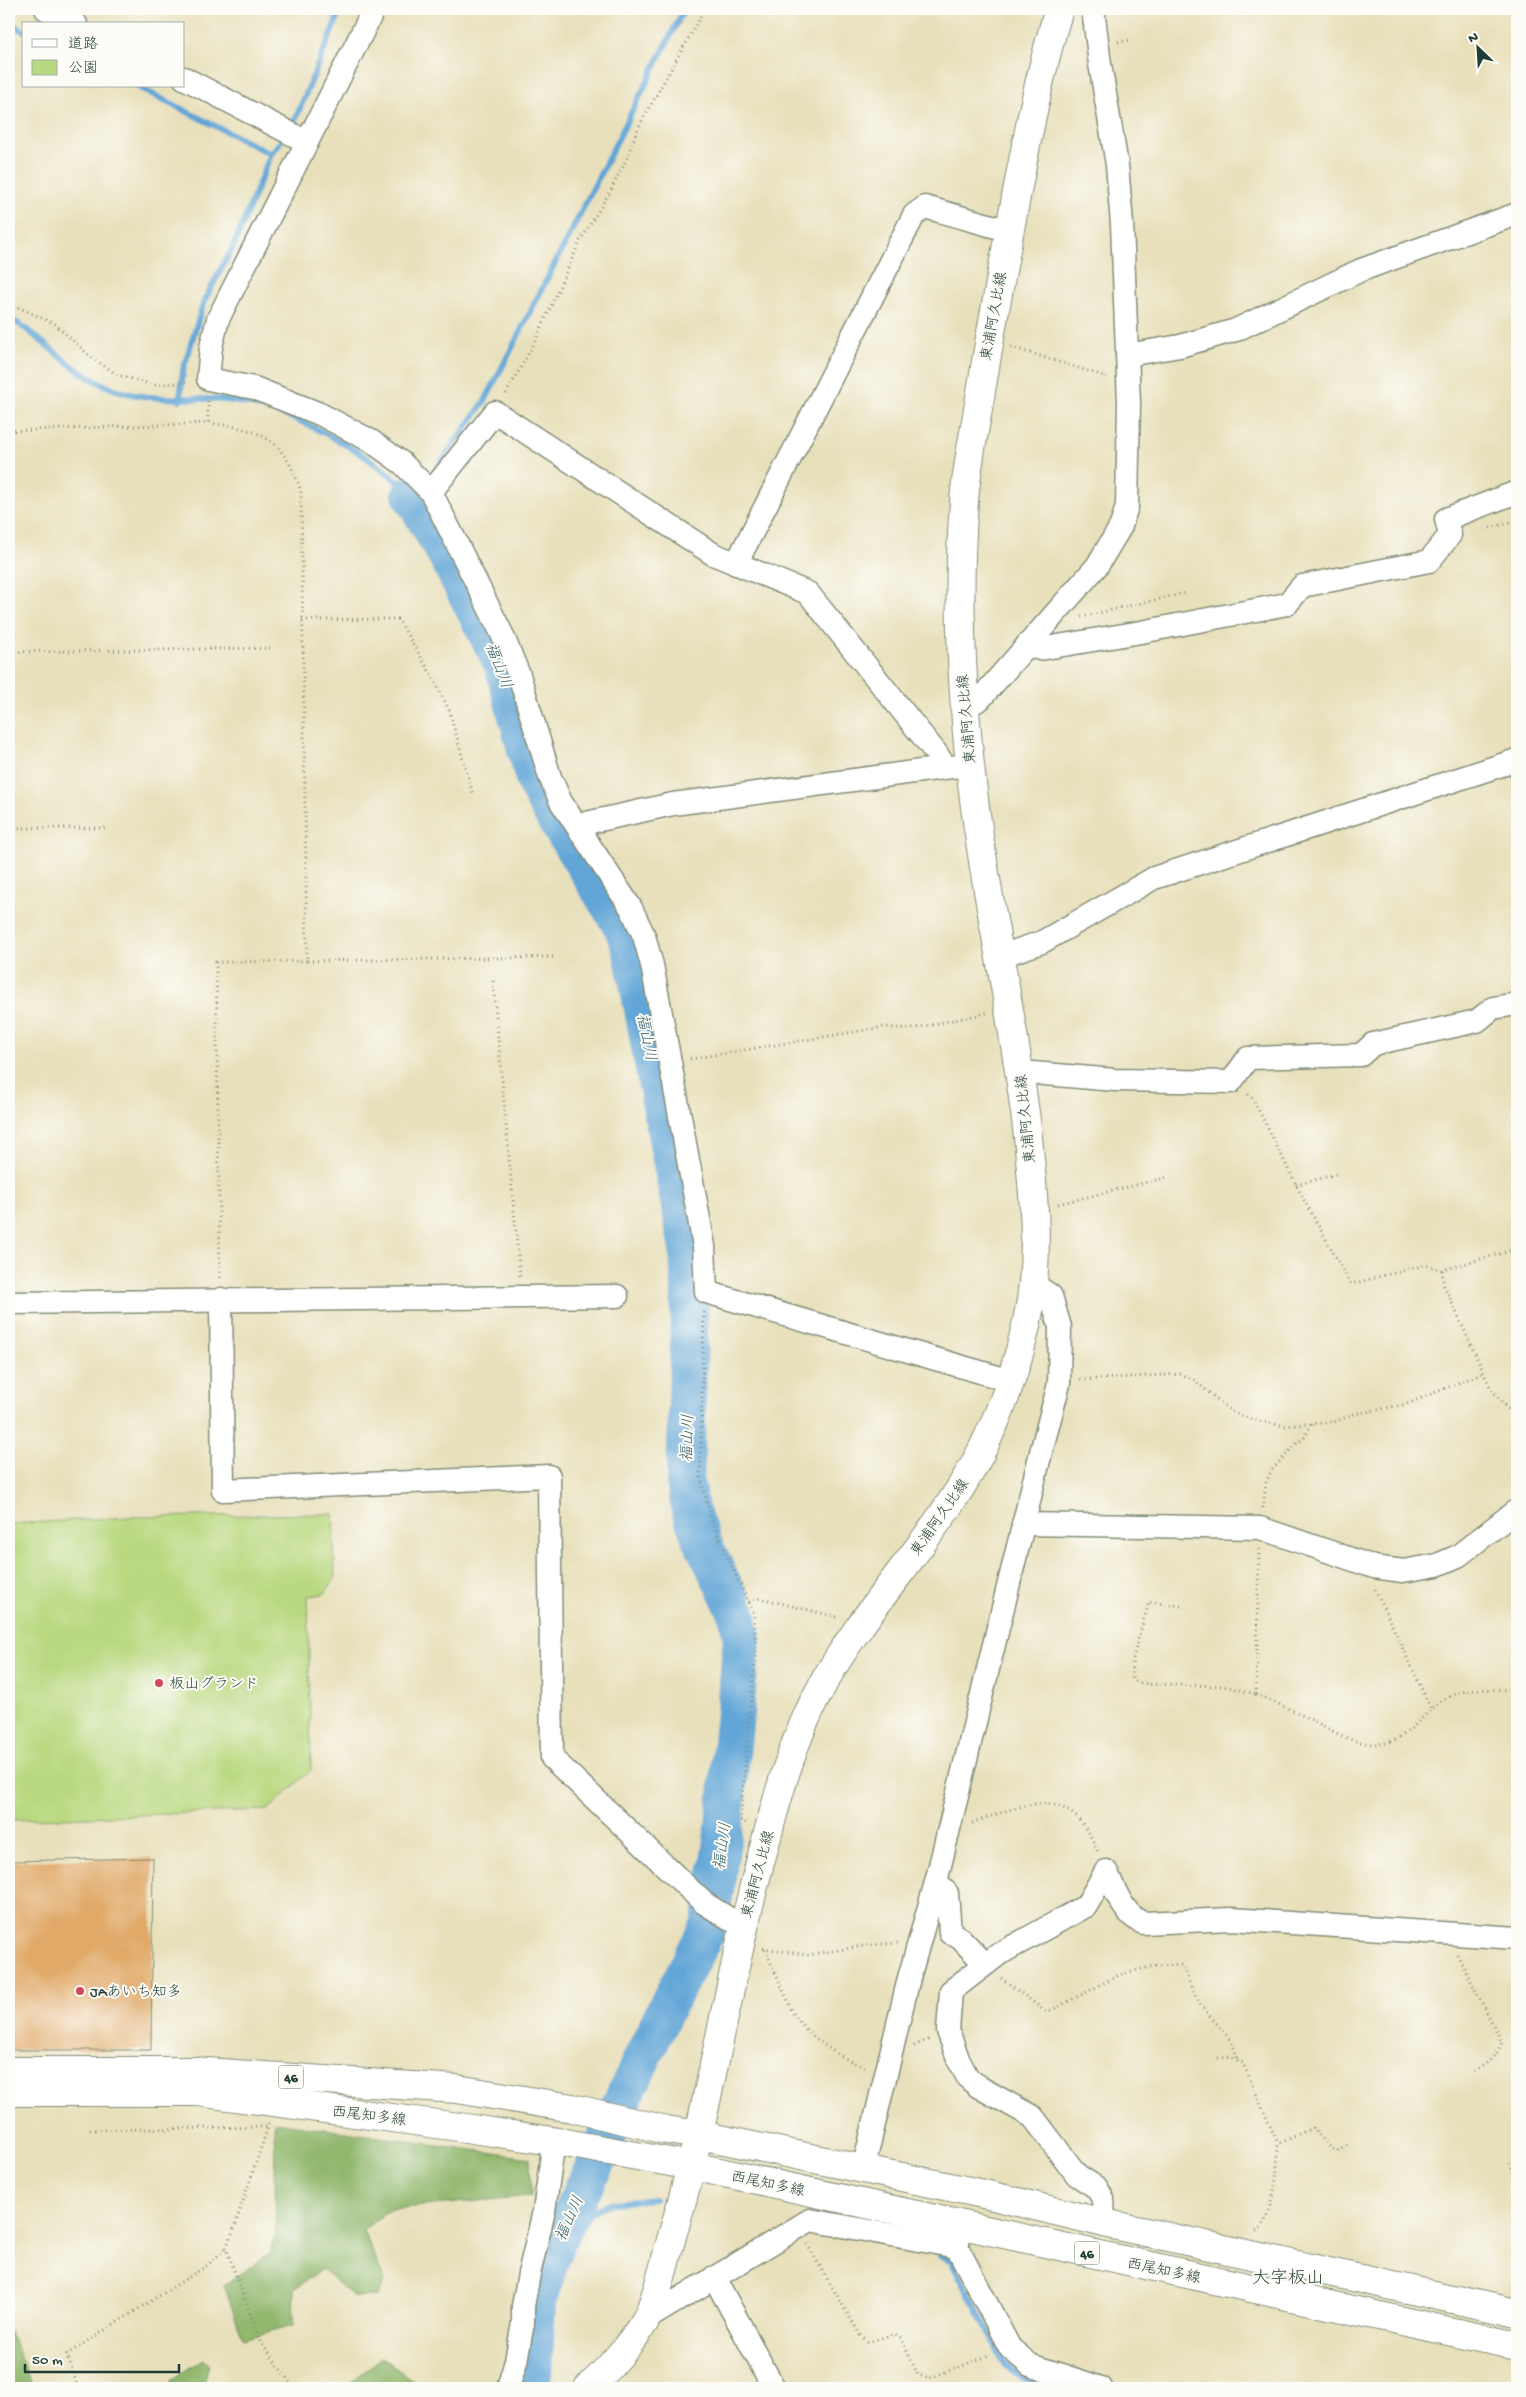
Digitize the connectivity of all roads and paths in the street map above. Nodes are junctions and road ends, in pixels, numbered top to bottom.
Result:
1 (46, 9) edge
2 (374, 9) edge
3 (706, 9) edge
4 (1059, 9) edge
5 (1093, 9) edge
6 (72, 22) edge
7 (185, 79) edge
8 (307, 142) junction
9 (1517, 214) edge
10 (1010, 231) junction
11 (9, 303) edge
12 (989, 340) junction
13 (1127, 354) junction
14 (1127, 378) junction
15 (208, 379) junction
16 (495, 412) junction
17 (9, 431) edge
18 (430, 492) junction
19 (1517, 492) edge
20 (736, 564) junction
21 (1185, 593) dead end
22 (1050, 619) junction
23 (302, 620) junction
24 (1028, 645) junction
25 (272, 648) dead end
26 (9, 652) edge
27 (966, 706) junction
28 (1517, 760) edge
29 (957, 766) junction
30 (473, 794) dead end
31 (577, 825) junction
32 (9, 828) edge
33 (109, 828) dead end
34 (1001, 956) junction
35 (557, 957) dead end
36 (307, 960) junction
37 (493, 981) dead end
38 (1517, 1004) edge
39 (1010, 1008) junction
40 (669, 1062) junction
41 (1021, 1072) junction
42 (1231, 1082) junction
43 (1336, 1174) dead end
44 (1169, 1177) dead end
45 (1296, 1185) junction
46 (1034, 1210) junction
47 (1517, 1249) edge
48 (1442, 1270) junction
49 (1033, 1284) junction
50 (706, 1292) junction
51 (617, 1296) dead end
52 (522, 1297) junction
53 (221, 1299) junction
54 (9, 1303) edge
55 (1485, 1372) junction
56 (1060, 1379) junction
57 (1011, 1381) junction
58 (1517, 1419) edge
59 (1312, 1424) junction
60 (1517, 1510) edge
61 (1023, 1524) junction
62 (1260, 1528) junction
63 (1374, 1567) junction
64 (749, 1602) junction
65 (1181, 1606) dead end
66 (859, 1630) junction
67 (1517, 1690) edge
68 (1256, 1694) junction
69 (1432, 1711) junction
70 (952, 1819) junction
71 (767, 1835) junction
72 (1106, 1871) junction
73 (936, 1882) junction
74 (735, 1928) junction
75 (1452, 1935) junction
76 (1517, 1938) edge
77 (918, 1948) junction
78 (985, 1964) junction
79 (948, 2031) junction
80 (1218, 2058) dead end
81 (1237, 2060) junction
82 (888, 2066) junction
83 (9, 2071) edge
84 (1472, 2072) dead end
85 (9, 2092) edge
86 (270, 2115) junction
87 (90, 2130) dead end
88 (700, 2135) junction
89 (559, 2142) junction
90 (1348, 2143) dead end
91 (1278, 2144) junction
92 (1510, 2163) dead end
93 (692, 2166) junction
94 (863, 2170) junction
95 (1517, 2172) edge
96 (1104, 2223) junction
97 (798, 2228) junction
98 (1248, 2231) dead end
99 (959, 2236) junction
100 (226, 2248) junction
101 (714, 2277) junction
102 (1517, 2313) edge
103 (648, 2318) junction
104 (1517, 2346) edge
105 (1010, 2348) junction
106 (78, 2388) edge
107 (294, 2388) edge
108 (508, 2388) edge
109 (588, 2388) edge
110 (774, 2388) edge
111 (1101, 2388) edge

1 - 6 street
2 - 8 street
3 - 16 path
4 - 10 main road, 東浦阿久比線
5 - 13 street
7 - 8 street
8 - 15 street
9 - 13 street
10 - 12 main road, 東浦阿久比線
10 - 20 street
11 - 15 path
12 - 14 path
12 - 27 main road, 東浦阿久比線
13 - 14 street
14 - 22 street
15 - 18 street
16 - 18 street
16 - 20 street
17 - 23 path
18 - 31 street
19 - 24 street
20 - 29 street
21 - 22 path
22 - 24 street
23 - 30 path
23 - 36 path
24 - 27 street
25 - 26 path
27 - 29 main road, 東浦阿久比線
28 - 34 street
29 - 31 street
29 - 34 main road, 東浦阿久比線
31 - 40 street
32 - 33 path
34 - 39 main road, 東浦阿久比線
35 - 36 path
36 - 53 path
37 - 52 path
38 - 42 street
39 - 40 path
39 - 41 main road, 東浦阿久比線
40 - 50 street
41 - 42 street
41 - 46 main road, 東浦阿久比線
42 - 45 path
43 - 45 path
44 - 46 path
45 - 48 path
46 - 49 main road, 東浦阿久比線
47 - 48 path
48 - 55 path
49 - 56 street
49 - 57 main road, 東浦阿久比線
50 - 57 street
50 - 64 path
51 - 52 street
52 - 53 street
53 - 54 street
53 - 74 street
55 - 58 path
55 - 59 path
56 - 59 path
56 - 61 street
57 - 66 main road, 東浦阿久比線
59 - 62 path
60 - 63 street
61 - 62 street
61 - 70 street
62 - 63 street
62 - 68 path
63 - 69 path
64 - 66 path
64 - 71 path
65 - 68 path
66 - 71 main road, 東浦阿久比線
67 - 69 path
68 - 69 path
70 - 72 path
70 - 73 street
71 - 74 main road, 東浦阿久比線
72 - 75 street
72 - 78 street
73 - 77 street
73 - 78 street
74 - 77 path
74 - 82 path
74 - 88 main road, 東浦阿久比線
75 - 76 street
75 - 84 path
77 - 82 street
78 - 79 street
78 - 81 path
79 - 82 path
79 - 96 street
80 - 81 path
81 - 91 path
82 - 94 street
83 - 88 main road, 西尾知多線 / 46
85 - 86 main road, 西尾知多線 / 46
86 - 87 path
86 - 89 main road, 西尾知多線 / 46
86 - 100 path
88 - 93 main road, 東浦阿久比線
88 - 94 main road, 西尾知多線 / 46
89 - 93 main road, 西尾知多線 / 46
89 - 108 street
90 - 91 path
91 - 98 path
92 - 95 path
93 - 99 main road, 西尾知多線 / 46
93 - 103 main road, 東浦阿久比線
94 - 96 main road, 西尾知多線 / 46
96 - 102 main road, 西尾知多線 / 46
97 - 99 street
97 - 101 street
97 - 105 path
99 - 104 main road, 西尾知多線 / 46
99 - 105 street
100 - 106 path
100 - 107 path
101 - 103 street
101 - 110 street
103 - 109 main road
105 - 111 street

